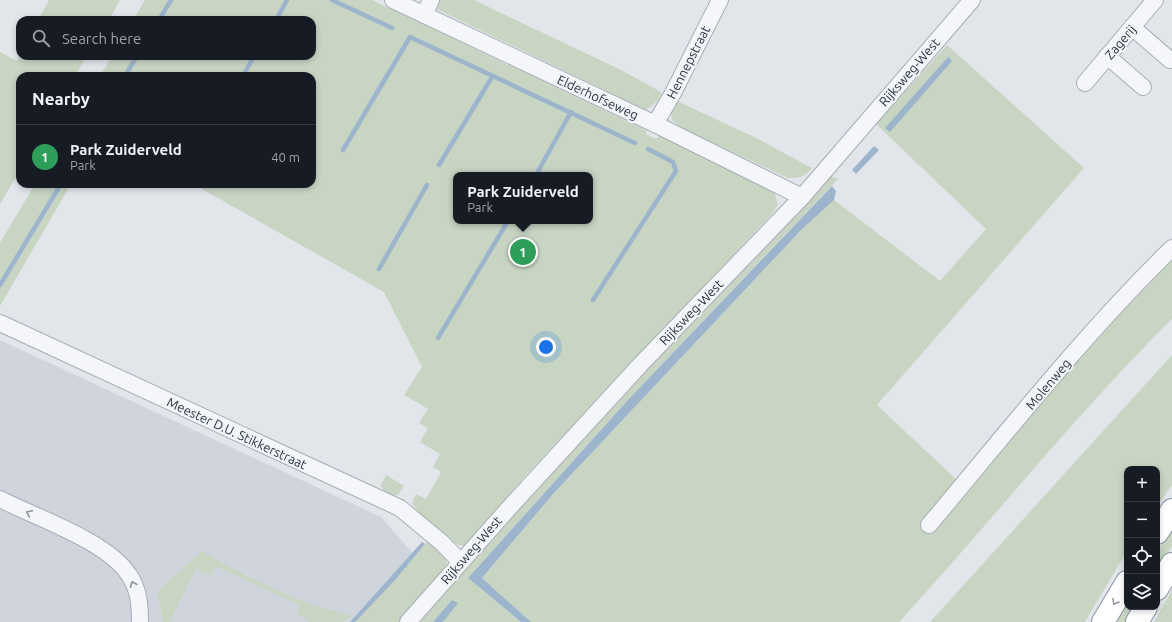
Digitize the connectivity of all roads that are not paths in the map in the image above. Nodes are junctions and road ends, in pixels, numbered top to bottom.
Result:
1 (392, 0) edge
2 (431, 0) edge
3 (720, 0) edge
4 (972, 0) edge
5 (1155, 0) edge
6 (424, 16) junction
7 (1132, 27) junction
8 (1107, 56) junction
9 (1170, 60) dead end
10 (1085, 83) dead end
11 (1143, 87) dead end
12 (655, 124) junction
13 (802, 197) junction
14 (1172, 248) edge
15 (0, 323) edge
16 (0, 499) edge
17 (1172, 510) edge
18 (930, 525) dead end
19 (1160, 528) edge
20 (461, 562) junction
21 (1172, 564) edge
22 (1160, 584) edge
23 (1124, 587) edge
24 (1144, 610) edge
25 (140, 622) edge
26 (408, 622) edge
27 (1103, 622) edge
28 (1137, 622) edge

1 - 6 street, Elderhofseweg
2 - 6 street
3 - 12 street, Hennepstraat
4 - 13 street, Rijksweg-West
5 - 7 street, Zagerij
6 - 12 street, Elderhofseweg
7 - 8 street, Zagerij
7 - 9 street
8 - 10 street, Zagerij
8 - 11 street
12 - 13 street, Elderhofseweg
13 - 20 street, Rijksweg-West
14 - 18 street, Molenweg
15 - 20 street, Meester D.U. Stikkerstraat
25 -> 16 street
17 - 19 highway
20 - 26 street, Rijksweg-West
21 - 22 highway
23 -> 27 highway
24 - 28 highway

